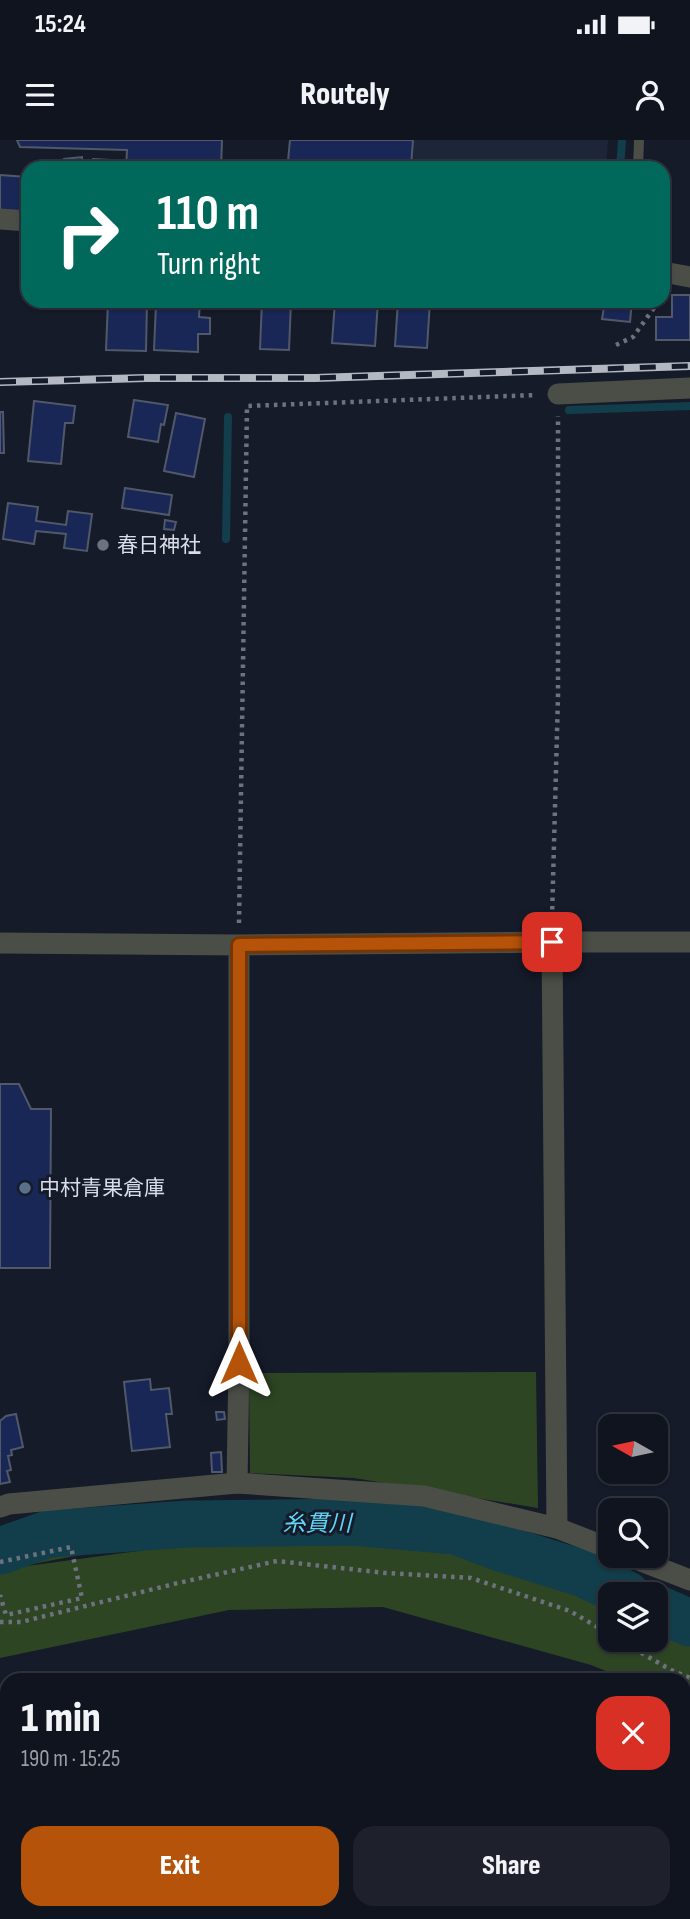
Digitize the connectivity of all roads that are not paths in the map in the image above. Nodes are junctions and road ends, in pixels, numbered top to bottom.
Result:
1 (639, 140) edge
2 (638, 161) edge
3 (0, 219) edge
4 (21, 220) edge
5 (670, 273) edge
6 (690, 277) edge
7 (690, 388) edge
8 (558, 394) road end
9 (552, 942) junction
10 (0, 943) edge
11 (690, 943) edge
12 (239, 945) junction
13 (237, 1483) junction
14 (0, 1507) edge
15 (557, 1528) junction
16 (598, 1544) edge
17 (659, 1568) edge
18 (690, 1580) edge

1 - 2 lane
3 - 4 street
5 - 6 street
7 - 8 street
9 - 11 street
9 - 12 street
9 - 15 street
10 - 12 street
12 - 13 street
13 - 14 street
13 - 15 street
15 - 16 street
17 - 18 street

